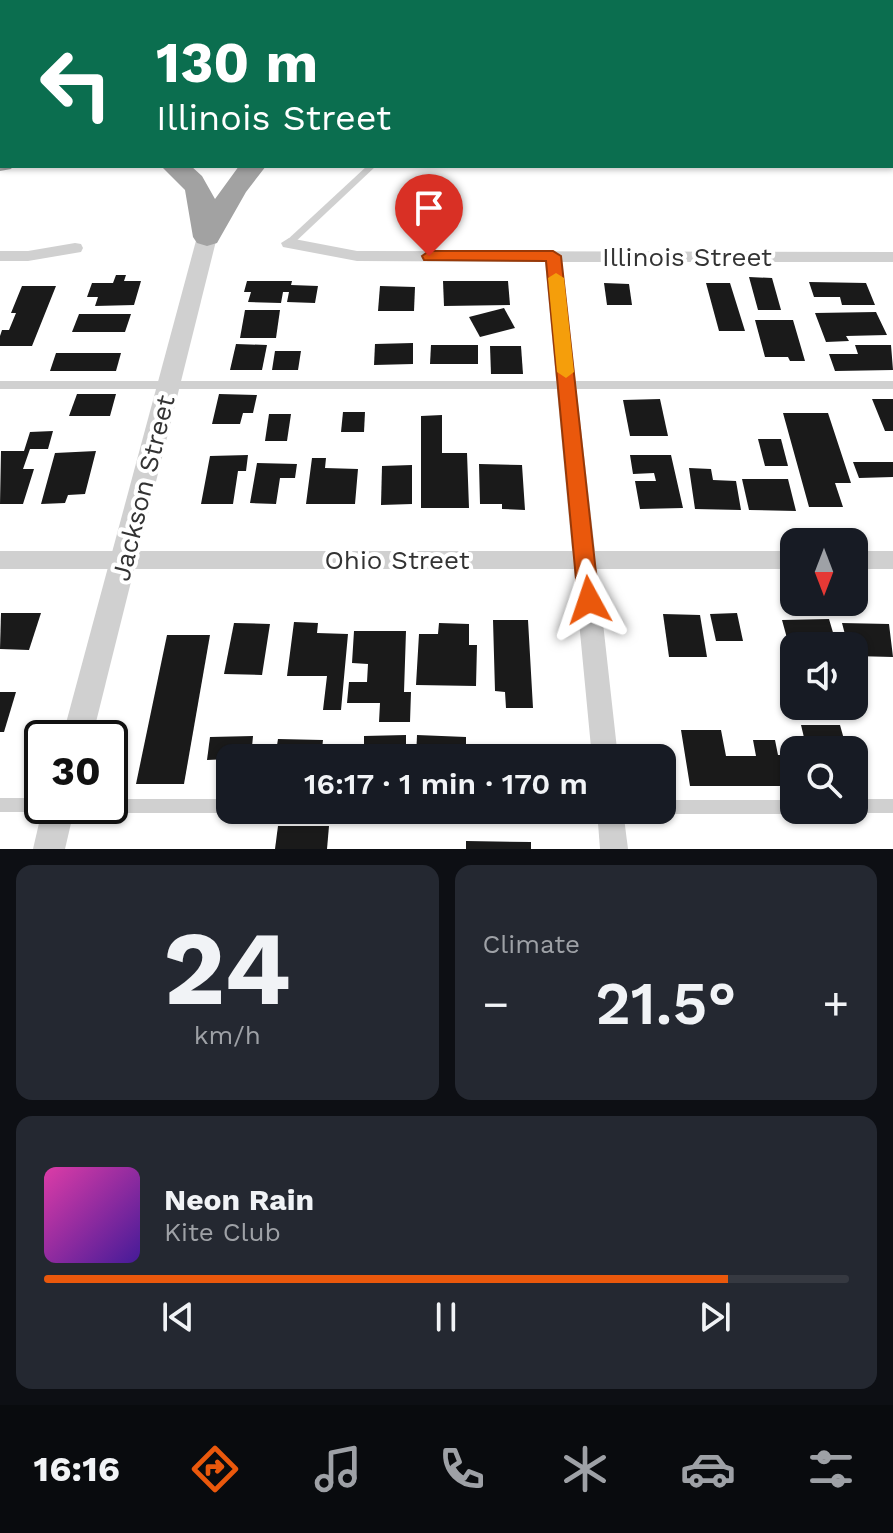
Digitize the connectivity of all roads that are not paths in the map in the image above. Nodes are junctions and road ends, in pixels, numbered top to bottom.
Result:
1 (177, 168) edge
2 (251, 168) edge
3 (370, 168) edge
4 (207, 237) junction
5 (289, 243) joint
6 (75, 248) dead end
7 (0, 256) edge
8 (553, 256) junction
9 (893, 257) edge
10 (0, 385) edge
11 (169, 385) junction
12 (567, 385) junction
13 (893, 385) edge
14 (0, 560) edge
15 (124, 560) junction
16 (585, 560) junction
17 (780, 560) edge
18 (868, 560) edge
19 (893, 560) edge
20 (82, 720) edge
21 (604, 744) edge
22 (0, 805) edge
23 (24, 805) edge
24 (128, 806) edge
25 (216, 806) edge
26 (868, 806) edge
27 (893, 806) edge
28 (676, 807) edge
29 (780, 807) edge
30 (55, 824) edge
31 (611, 824) edge
32 (49, 849) edge
33 (614, 849) edge

1 - 4 highway
2 - 4 highway
3 - 5 lane
4 - 11 street, Jackson Street
5 - 8 street, Illinois Street
6 - 7 street
8 - 9 street, Illinois Street
8 - 12 street
10 - 11 lane
11 - 12 lane
11 - 15 street, Jackson Street
12 - 13 lane
12 - 16 street
14 - 15 street, Ohio Street
15 - 16 street, Ohio Street
15 - 20 street, Jackson Street
16 - 17 street, Ohio Street
16 - 21 street
18 - 19 street
22 - 23 lane
24 - 25 lane
26 - 27 lane
28 - 29 lane
30 - 32 street
31 - 33 street

